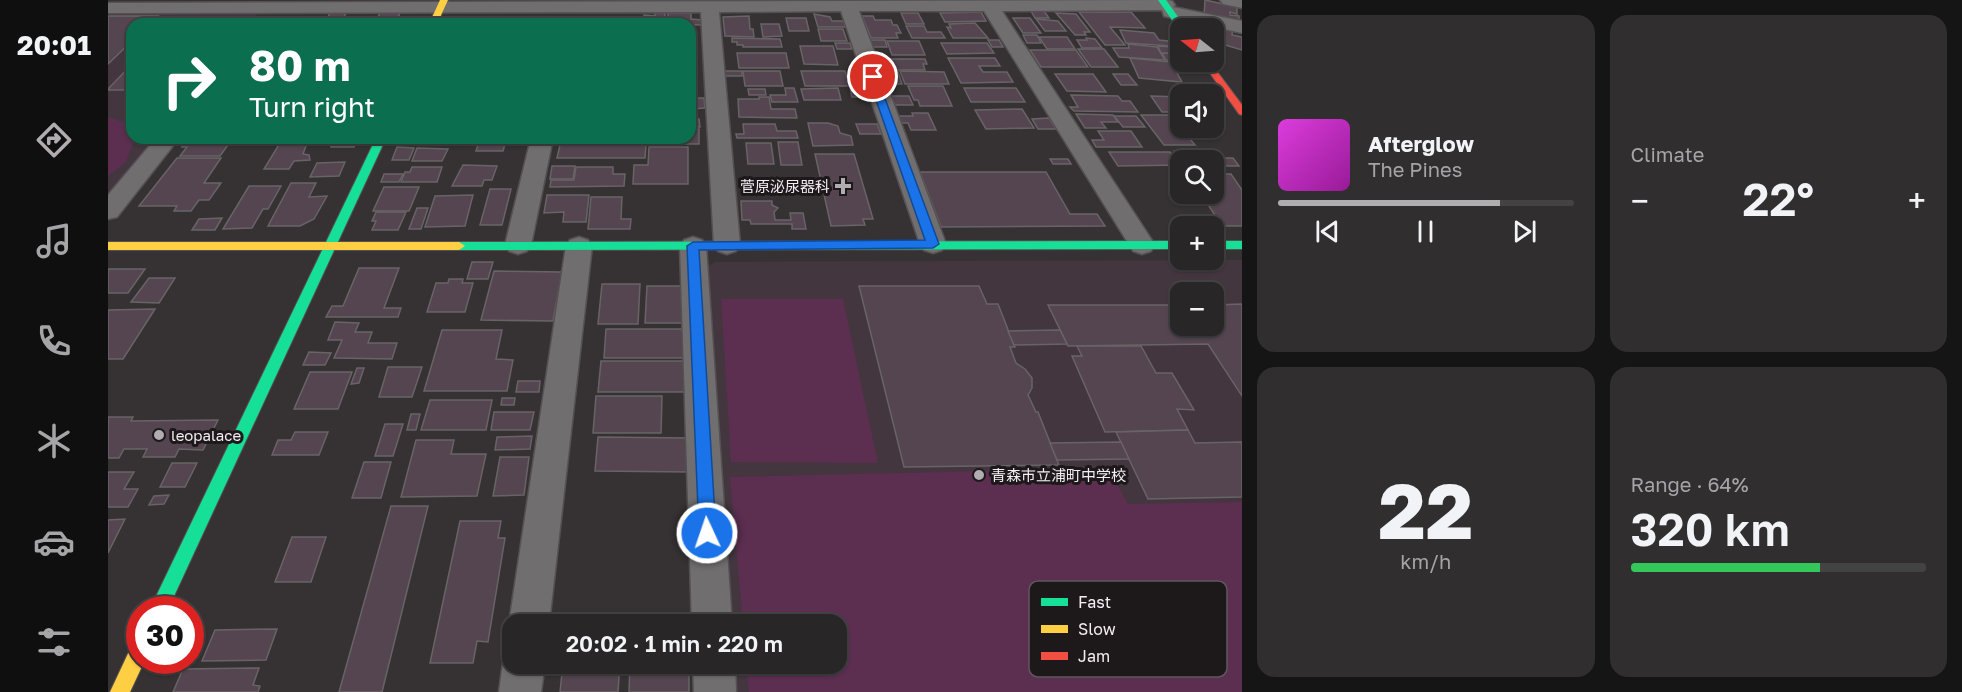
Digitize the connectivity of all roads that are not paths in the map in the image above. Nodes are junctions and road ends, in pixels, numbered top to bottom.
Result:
1 (1229, 0) edge
2 (989, 3) edge
3 (1242, 3) edge
4 (277, 4) edge
5 (442, 4) edge
6 (848, 6) junction
7 (1166, 6) edge
8 (710, 7) junction
9 (108, 8) edge
10 (570, 10) edge
11 (265, 18) edge
12 (436, 18) edge
13 (1242, 27) edge
14 (1213, 72) edge
15 (1242, 112) edge
16 (163, 144) edge
17 (378, 144) edge
18 (541, 144) edge
19 (108, 211) edge
20 (933, 244) junction
21 (518, 245) junction
22 (727, 245) junction
23 (1142, 245) junction
24 (1170, 245) edge
25 (1224, 245) edge
26 (1242, 245) edge
27 (108, 246) edge
28 (329, 246) junction
29 (579, 246) junction
30 (693, 246) junction
31 (165, 596) edge
32 (530, 614) edge
33 (711, 614) edge
34 (129, 674) edge
35 (522, 674) edge
36 (714, 674) edge
37 (120, 692) edge
38 (520, 692) edge
39 (715, 692) edge

1 - 3 street
2 - 6 street
2 - 7 street
2 - 23 street
4 - 5 street
4 - 9 street
4 - 11 street
5 - 10 street
5 - 12 street
6 - 8 street
6 - 20 street
7 - 13 street
8 - 10 street
8 - 22 street
14 - 15 street
16 - 19 street
17 - 28 street
18 - 21 street
20 - 22 street
20 - 23 street
21 - 28 street
21 - 29 street
22 - 30 street
23 - 24 street
25 - 26 street
27 - 28 street
28 - 31 street
29 - 30 street
29 - 32 street
30 - 33 street
34 - 37 street
35 - 38 street
36 - 39 street

